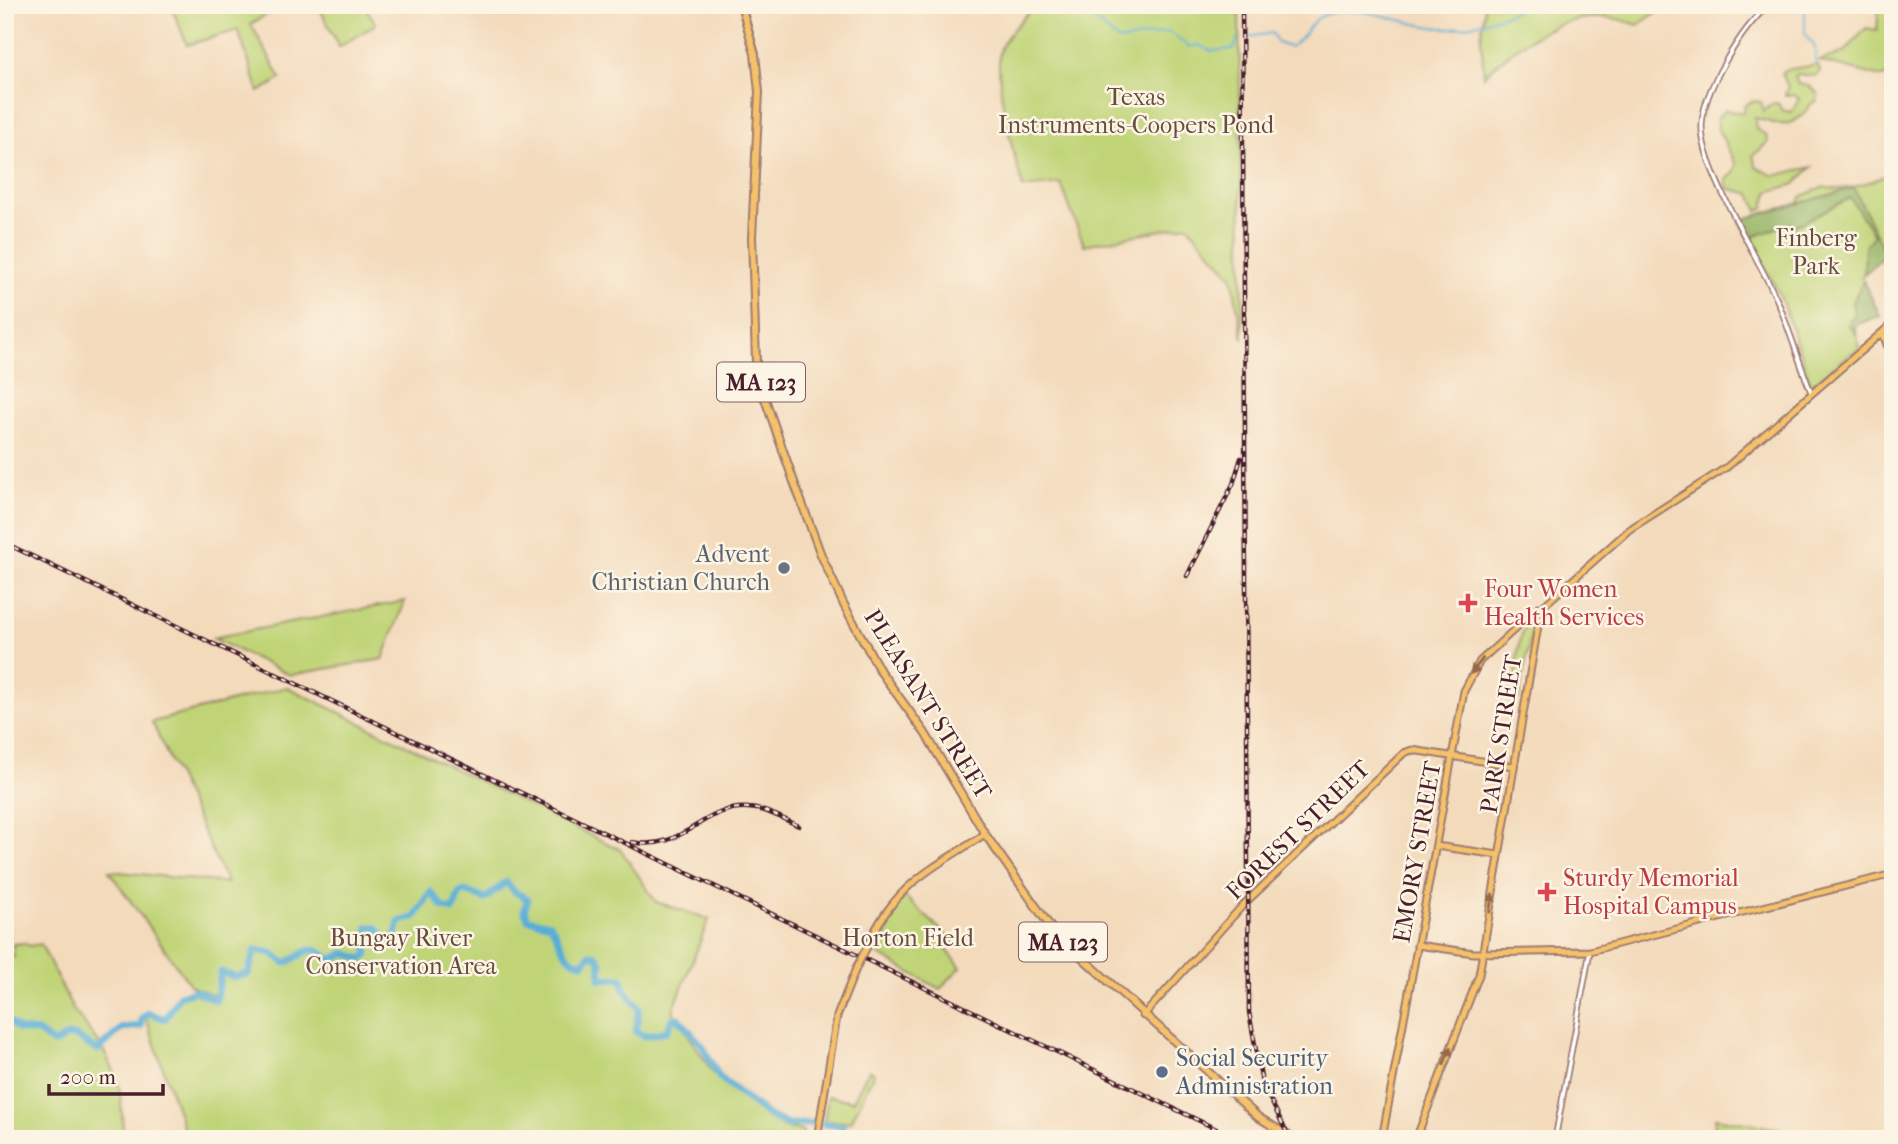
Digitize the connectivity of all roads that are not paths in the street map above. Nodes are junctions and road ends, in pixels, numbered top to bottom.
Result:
1 (741, 5) edge
2 (1769, 5) edge
3 (1893, 323) edge
4 (1883, 334) junction
5 (1893, 361) edge
6 (1811, 393) junction
7 (1545, 603) junction
8 (1525, 619) junction
9 (1536, 623) junction
10 (1452, 757) junction
11 (1513, 766) junction
12 (985, 834) junction
13 (1436, 846) junction
14 (1499, 855) junction
15 (1893, 874) edge
16 (1418, 946) junction
17 (1590, 950) junction
18 (1483, 952) junction
19 (1143, 1016) junction
20 (817, 1139) edge
21 (1294, 1139) edge
22 (1382, 1139) edge
23 (1416, 1139) edge
24 (1555, 1139) edge

1 - 12 highway, PLEASANT STREET / MA 123
2 - 6 street
3 - 4 main road, PARK STREET
4 - 5 main road
4 - 6 main road, PARK STREET
6 - 7 main road, PARK STREET
7 - 8 main road, EMORY STREET
7 - 9 main road, PARK STREET
8 - 9 main road
8 -> 10 main road, EMORY STREET
9 - 11 main road, PARK STREET
10 - 11 main road, FOREST STREET
10 - 13 main road, EMORY STREET
10 - 19 main road, FOREST STREET
11 - 14 main road, PARK STREET
12 - 19 highway, PLEASANT STREET / MA 123
12 - 20 main road, bridge
13 - 14 main road
13 - 16 main road, EMORY STREET
18 -> 14 main road, PARK STREET
15 - 17 main road
16 - 18 main road
16 - 22 main road, EMORY STREET
17 - 18 main road
17 - 24 street
23 -> 18 main road, PARK STREET
19 - 21 highway, PLEASANT STREET / MA 123

